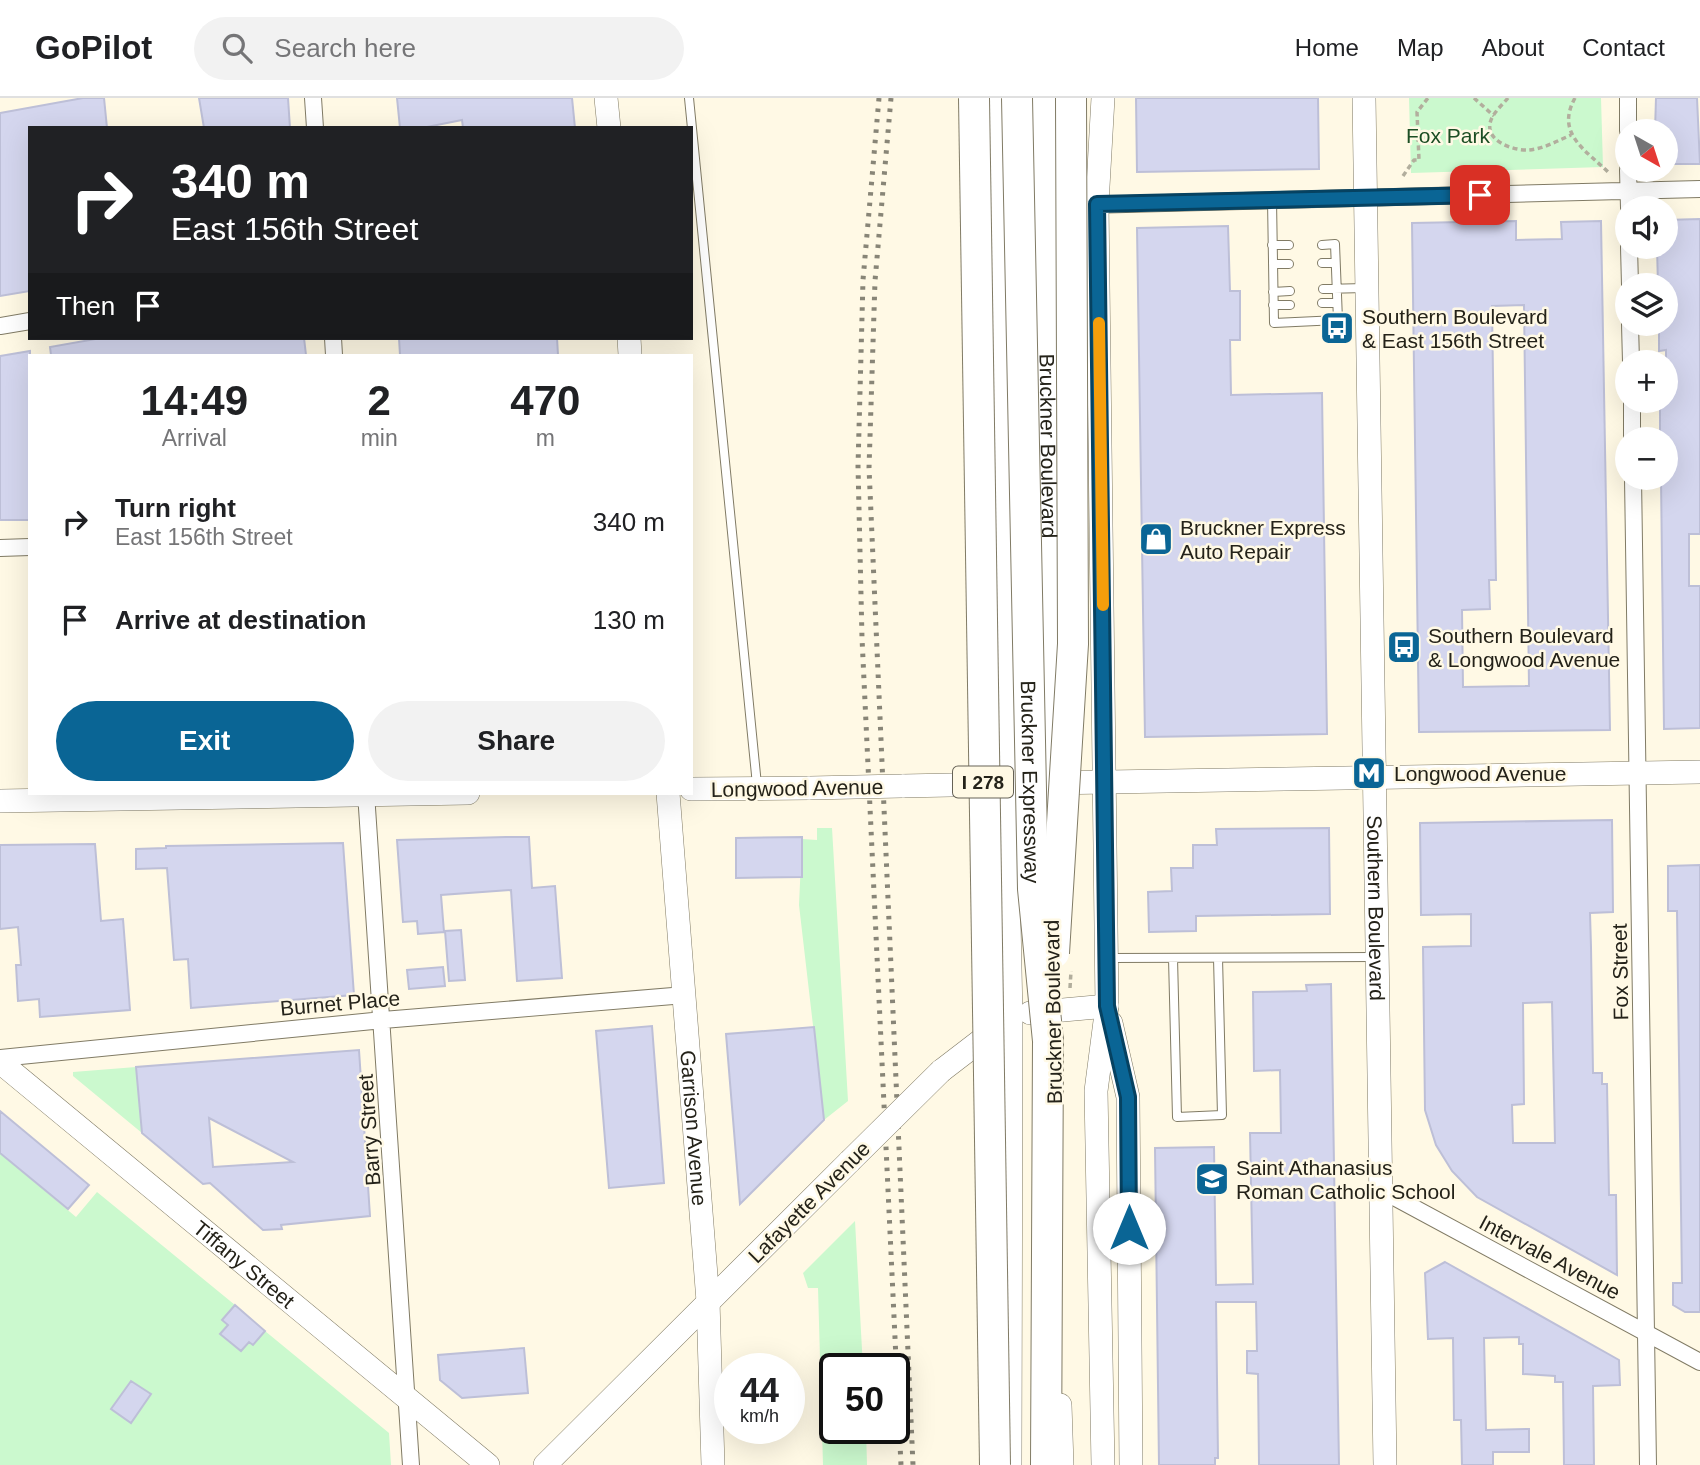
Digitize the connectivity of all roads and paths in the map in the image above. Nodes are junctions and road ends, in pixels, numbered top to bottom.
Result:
1 (313, 98) edge
2 (606, 98) edge
3 (689, 98) edge
4 (974, 98) edge
5 (996, 98) edge
6 (1017, 98) edge
7 (1044, 98) edge
8 (1071, 98) edge
9 (1103, 98) edge
10 (1364, 98) edge
11 (1428, 98) edge
12 (1474, 98) edge
13 (1508, 98) edge
14 (1575, 98) edge
15 (1628, 98) edge
16 (1494, 116) junction
17 (1628, 119) edge
18 (315, 126) edge
19 (609, 126) edge
20 (692, 126) edge
21 (1571, 135) junction
22 (693, 139) edge
23 (1609, 173) dead end
24 (1403, 176) dead end
25 (1628, 182) edge
26 (1700, 189) edge
27 (1628, 191) junction
28 (1628, 196) edge
29 (1365, 198) junction
30 (1272, 200) junction
31 (1097, 204) junction
32 (1043, 206) junction
33 (994, 207) junction
34 (1272, 245) junction
35 (1289, 245) dead end
36 (1322, 245) dead end
37 (1322, 263) dead end
38 (1335, 263) junction
39 (1273, 264) junction
40 (1289, 264) dead end
41 (1366, 288) junction
42 (1323, 289) dead end
43 (1337, 289) junction
44 (1290, 291) dead end
45 (1273, 292) junction
46 (1322, 303) dead end
47 (1337, 303) junction
48 (1273, 305) junction
49 (1290, 305) dead end
50 (28, 321) edge
51 (0, 326) edge
52 (1633, 490) edge
53 (28, 547) edge
54 (0, 548) edge
55 (1637, 772) junction
56 (1700, 772) edge
57 (1373, 777) junction
58 (1107, 782) junction
59 (1047, 783) junction
60 (1005, 784) junction
61 (757, 788) junction
62 (693, 789) edge
63 (314, 795) edge
64 (366, 795) edge
65 (668, 795) edge
66 (0, 801) edge
67 (1377, 957) junction
68 (1107, 958) junction
69 (1173, 958) junction
70 (1218, 958) junction
71 (685, 995) junction
72 (1107, 1006) junction
73 (1053, 1009) junction
74 (1012, 1016) junction
75 (383, 1020) junction
76 (1048, 1041) junction
77 (0, 1060) edge
78 (1381, 1190) junction
79 (708, 1301) junction
80 (1646, 1332) junction
81 (1700, 1362) edge
82 (407, 1398) junction
83 (411, 1465) edge
84 (488, 1465) edge
85 (545, 1465) edge
86 (713, 1465) edge
87 (995, 1465) edge
88 (1010, 1465) edge
89 (1046, 1465) edge
90 (1062, 1465) edge
91 (1103, 1465) edge
92 (1131, 1465) edge
93 (1385, 1465) edge
94 (1648, 1465) edge

1 - 18 street
2 - 19 main road
3 - 20 lane
4 - 87 highway, I 278, bridge
5 - 33 main road, Bruckner Boulevard
6 - 76 highway, Bruckner Expressway / I 278, bridge
7 - 32 main road, Bruckner Boulevard
8 - 76 highway, bridge
9 - 31 main road, Bruckner Boulevard
10 - 29 main road, Southern Boulevard
11 - 24 path
12 - 16 path
13 - 16 path
14 - 21 path
15 - 17 street
16 - 21 path
21 - 23 path
22 - 61 lane
25 - 27 street
26 - 27 street
27 - 28 street
27 - 29 street
29 - 30 street
29 - 41 main road, Southern Boulevard
30 - 31 street
30 - 34 lane
31 - 32 street
31 - 58 main road, Bruckner Boulevard
32 - 33 street
32 - 59 main road, Bruckner Boulevard
33 - 60 main road, Bruckner Boulevard
34 - 35 lane
34 - 39 lane
36 - 38 lane
37 - 38 lane
38 - 43 lane
39 - 40 lane
39 - 45 lane
41 - 43 lane
41 - 57 main road, Southern Boulevard
42 - 43 lane
43 - 47 lane
44 - 45 lane
45 - 48 lane
46 - 47 lane
47 - 48 lane
48 - 49 lane
50 - 51 street
52 - 55 street, Fox Street
53 - 54 street
55 - 56 main road, Longwood Avenue
55 - 57 main road, Longwood Avenue
55 - 80 street, Fox Street
57 - 58 main road, Longwood Avenue
57 - 67 main road, Southern Boulevard
58 - 59 main road, Longwood Avenue
58 - 68 main road, Bruckner Boulevard
59 - 60 main road, Longwood Avenue
59 - 73 main road, Bruckner Boulevard
60 - 61 main road, Longwood Avenue, bridge
60 - 74 main road, Bruckner Boulevard
61 - 62 main road, Longwood Avenue
63 - 66 main road
64 - 75 street, Barry Street
65 - 71 main road, Garrison Avenue
67 - 70 lane
67 - 78 main road, Southern Boulevard
68 - 69 lane
68 - 72 main road, Bruckner Boulevard
69 - 70 lane
69 - 70 lane
71 - 75 street, Burnet Place
71 - 79 main road, Garrison Avenue
72 - 73 main road, Lafayette Avenue
72 - 91 main road, Bruckner Boulevard
72 - 92 main road, Bruckner Boulevard
73 - 74 main road, Lafayette Avenue
73 - 90 main road, Bruckner Boulevard
74 - 79 main road, Lafayette Avenue, bridge
74 - 88 main road, Bruckner Boulevard
75 - 77 street, Burnet Place
75 - 82 street, Barry Street
76 - 89 highway, Bruckner Expressway / I 278
77 - 82 main road, Tiffany Street
78 - 80 street, Intervale Avenue
78 - 93 main road, Southern Boulevard
79 - 85 main road, Lafayette Avenue
79 - 86 main road, Garrison Avenue
80 - 81 street, Intervale Avenue
80 - 94 street, Fox Street
82 - 83 street, Barry Street
82 - 84 main road, Tiffany Street

